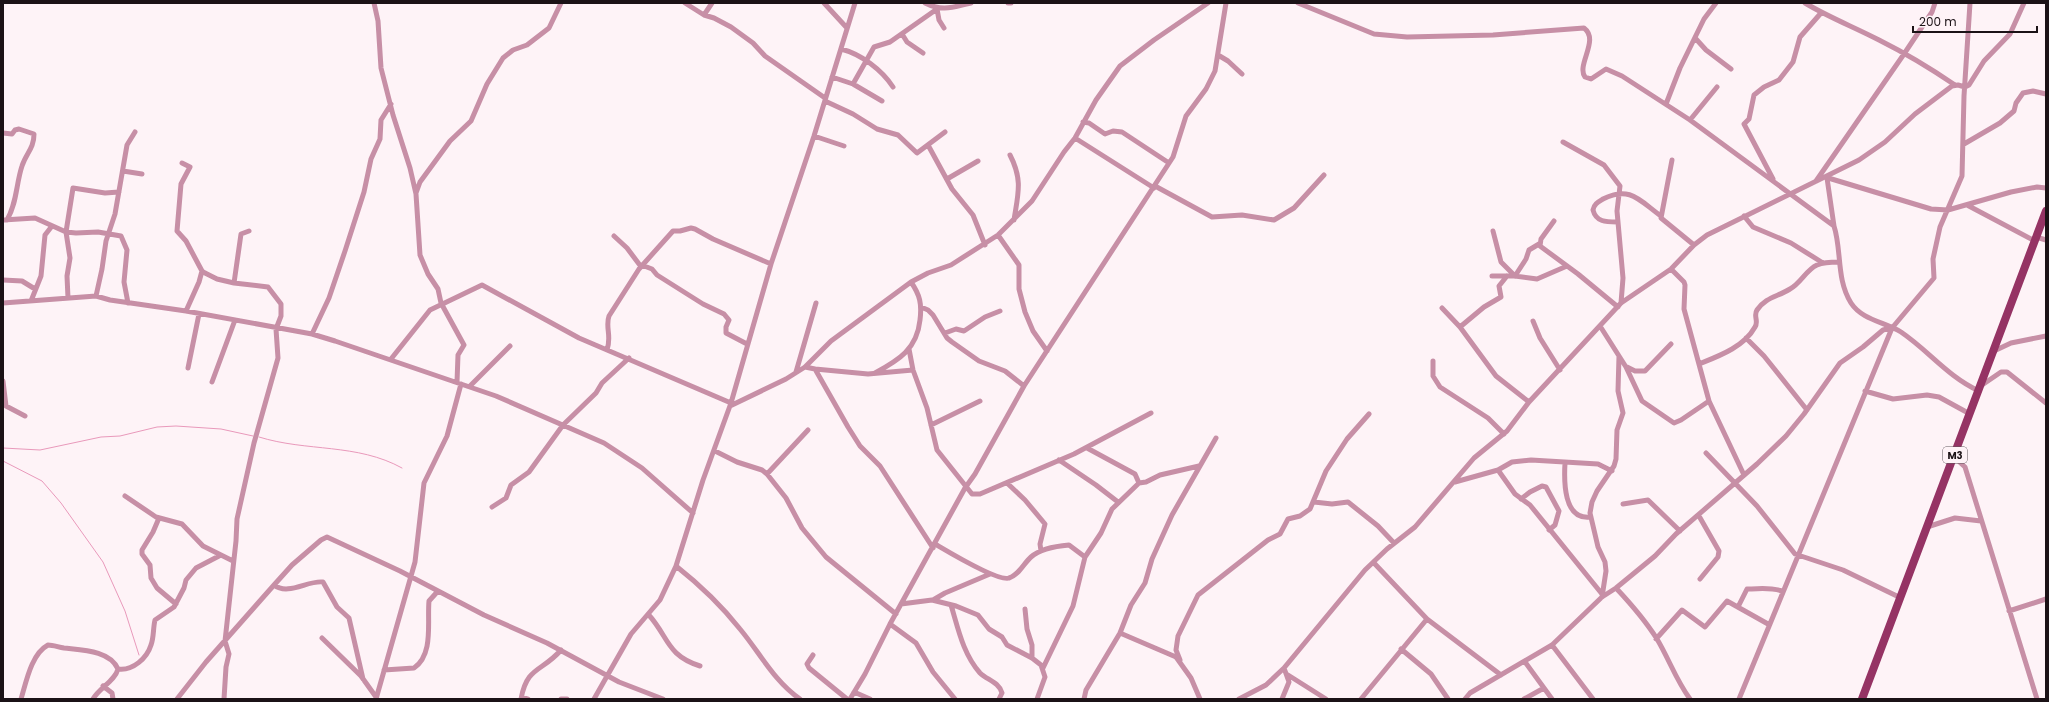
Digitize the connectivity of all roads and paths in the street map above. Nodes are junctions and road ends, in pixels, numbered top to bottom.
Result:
1 (374, 3) edge
2 (561, 3) edge
3 (684, 3) edge
4 (712, 3) edge
5 (824, 3) edge
6 (855, 3) edge
7 (925, 3) edge
8 (971, 3) edge
9 (1208, 3) edge
10 (1226, 3) edge
11 (1298, 3) edge
12 (1716, 3) edge
13 (1805, 3) edge
14 (1935, 3) edge
15 (1970, 3) edge
16 (2024, 3) edge
17 (937, 9) junction
18 (1821, 13) junction
19 (704, 15) junction
20 (847, 28) junction
21 (944, 28) dead end
22 (902, 34) junction
23 (1696, 39) junction
24 (841, 49) junction
25 (923, 52) dead end
26 (1904, 54) junction
27 (1218, 55) junction
28 (866, 61) junction
29 (1731, 69) dead end
30 (1242, 74) dead end
31 (832, 77) junction
32 (853, 84) junction
33 (1955, 85) junction
34 (893, 87) dead end
35 (1717, 87) dead end
36 (1964, 87) junction
37 (2046, 94) edge
38 (825, 100) junction
39 (882, 101) dead end
40 (391, 104) junction
41 (1666, 104) junction
42 (1690, 120) junction
43 (1084, 122) junction
44 (135, 132) dead end
45 (945, 132) dead end
46 (3, 133) edge
47 (814, 136) junction
48 (1076, 138) junction
49 (1563, 142) dead end
50 (1964, 144) junction
51 (928, 145) junction
52 (844, 146) dead end
53 (1010, 155) dead end
54 (1672, 160) dead end
55 (978, 161) dead end
56 (182, 163) dead end
57 (1169, 163) junction
58 (123, 171) junction
59 (142, 174) dead end
60 (1324, 175) dead end
61 (1826, 177) junction
62 (947, 179) junction
63 (1774, 180) junction
64 (1816, 182) junction
65 (1154, 187) junction
66 (2046, 188) edge
67 (119, 192) junction
68 (1620, 193) junction
69 (416, 194) junction
70 (1792, 194) junction
71 (1967, 205) junction
72 (1948, 210) junction
73 (2046, 210) edge
74 (1661, 216) junction
75 (1744, 216) junction
76 (5, 220) edge
77 (1014, 220) junction
78 (1554, 221) dead end
79 (1617, 222) junction
80 (52, 226) junction
81 (1834, 226) junction
82 (249, 231) dead end
83 (1494, 231) dead end
84 (66, 232) junction
85 (109, 233) junction
86 (614, 236) dead end
87 (998, 236) junction
88 (2035, 239) junction
89 (2046, 240) edge
90 (1539, 244) junction
91 (985, 245) junction
92 (1694, 245) junction
93 (1839, 262) junction
94 (1823, 263) junction
95 (771, 264) junction
96 (642, 265) junction
97 (1567, 266) junction
98 (1671, 269) junction
99 (202, 271) junction
100 (1492, 276) dead end
101 (1507, 276) junction
102 (1515, 276) junction
103 (3, 280) edge
104 (911, 282) junction
105 (234, 283) junction
106 (35, 289) junction
107 (96, 296) junction
108 (68, 298) junction
109 (31, 301) junction
110 (3, 303) edge
111 (128, 303) junction
112 (441, 303) junction
113 (816, 303) dead end
114 (1620, 305) junction
115 (921, 308) junction
116 (1442, 308) dead end
117 (186, 311) junction
118 (1000, 311) dead end
119 (199, 314) junction
120 (235, 320) junction
121 (1533, 322) dead end
122 (1600, 326) junction
123 (1460, 327) junction
124 (1892, 328) junction
125 (276, 329) junction
126 (945, 333) junction
127 (312, 334) junction
128 (2046, 336) edge
129 (1746, 338) junction
130 (747, 344) junction
131 (1671, 344) dead end
132 (510, 346) dead end
133 (910, 349) junction
134 (607, 350) junction
135 (1047, 351) junction
136 (1994, 351) junction
137 (1619, 356) junction
138 (630, 358) junction
139 (391, 359) junction
140 (1433, 361) dead end
141 (1699, 364) junction
142 (1626, 366) junction
143 (805, 367) junction
144 (188, 368) dead end
145 (815, 369) junction
146 (913, 370) junction
147 (1560, 370) junction
148 (796, 372) junction
149 (875, 373) junction
150 (3, 381) edge
151 (212, 382) dead end
152 (459, 383) junction
153 (470, 386) junction
154 (1024, 386) junction
155 (1980, 388) junction
156 (1865, 391) junction
157 (980, 401) dead end
158 (1709, 401) junction
159 (1528, 402) junction
160 (2046, 403) edge
161 (730, 405) junction
162 (1807, 410) junction
163 (1151, 413) dead end
164 (1369, 414) dead end
165 (1970, 414) junction
166 (24, 416) dead end
167 (563, 425) junction
168 (931, 425) junction
169 (808, 430) dead end
170 (1504, 434) junction
171 (1216, 438) dead end
172 (1088, 448) junction
173 (715, 451) junction
174 (1706, 453) dead end
175 (1954, 457) junction
176 (1059, 460) junction
177 (1565, 463) junction
178 (1199, 466) junction
179 (1498, 470) junction
180 (1612, 471) junction
181 (767, 474) junction
182 (1744, 475) junction
183 (1454, 482) junction
184 (1007, 483) junction
185 (1139, 483) junction
186 (1736, 484) junction
187 (965, 488) junction
188 (125, 496) dead end
189 (1521, 499) junction
190 (1118, 502) junction
191 (1314, 502) junction
192 (1623, 504) dead end
193 (492, 507) dead end
194 (693, 513) junction
195 (1699, 516) junction
196 (1591, 517) junction
197 (158, 518) junction
198 (1982, 520) junction
199 (1927, 527) junction
200 (1549, 530) junction
201 (1680, 531) junction
202 (1394, 543) junction
203 (934, 546) junction
204 (1041, 552) junction
205 (1797, 554) junction
206 (219, 556) junction
207 (1086, 557) junction
208 (233, 561) junction
209 (1374, 563) junction
210 (676, 566) junction
211 (990, 574) junction
212 (411, 577) junction
213 (1700, 579) dead end
214 (274, 585) junction
215 (1616, 588) junction
216 (438, 591) junction
217 (1782, 591) junction
218 (1602, 596) junction
219 (1900, 598) junction
220 (2046, 599) edge
221 (932, 600) junction
222 (176, 604) junction
223 (901, 604) junction
224 (951, 605) junction
225 (1738, 606) junction
226 (1025, 608) dead end
227 (2009, 611) junction
228 (648, 614) junction
229 (896, 614) junction
230 (1427, 619) junction
231 (890, 624) junction
232 (1768, 624) junction
233 (1120, 633) junction
234 (322, 638) dead end
235 (1656, 639) junction
236 (225, 641) junction
237 (1552, 645) junction
238 (1401, 649) junction
239 (561, 650) junction
240 (813, 655) dead end
241 (1032, 658) junction
242 (1180, 660) junction
243 (1525, 662) junction
244 (700, 666) dead end
245 (1043, 668) junction
246 (1284, 668) junction
247 (118, 669) junction
248 (384, 670) junction
249 (1288, 675) junction
250 (608, 676) junction
251 (1501, 676) junction
252 (363, 679) junction
253 (103, 686) junction
254 (1544, 688) junction
255 (854, 692) junction
256 (376, 698) edge
257 (522, 698) edge
258 (1002, 698) edge
259 (21, 699) edge
260 (93, 699) edge
261 (113, 699) edge
262 (177, 699) edge
263 (224, 699) edge
264 (528, 699) edge
265 (561, 699) edge
266 (567, 699) edge
267 (594, 699) edge
268 (663, 699) edge
269 (800, 699) edge
270 (848, 699) edge
271 (870, 699) edge
272 (955, 699) edge
273 (1037, 699) edge
274 (1084, 699) edge
275 (1200, 699) edge
276 (1239, 699) edge
277 (1282, 699) edge
278 (1326, 699) edge
279 (1361, 699) edge
280 (1448, 699) edge
281 (1465, 699) edge
282 (1524, 699) edge
283 (1552, 699) edge
284 (1593, 699) edge
285 (1690, 699) edge
286 (1739, 699) edge
287 (1862, 699) edge
288 (2037, 699) edge

1 - 40 street
2 - 69 street
3 - 19 street
4 - 19 street
5 - 20 street
6 - 20 street
7 - 17 street
8 - 17 street
9 - 43 street
10 - 27 street
11 - 41 street
12 - 23 street
13 - 18 street
14 - 26 street
15 - 36 street
16 - 36 street
17 - 21 street
17 - 22 street
18 - 26 street
18 - 63 street
19 - 38 street
20 - 24 street
22 - 25 street
22 - 28 street
23 - 29 street
23 - 41 street
24 - 28 street
24 - 31 street
26 - 33 street
26 - 64 street
27 - 30 street
27 - 57 street
28 - 32 street
28 - 34 street
31 - 32 street
31 - 38 street
32 - 39 street
33 - 36 street
33 - 61 street
35 - 42 street
36 - 50 street
37 - 50 street
38 - 47 street
38 - 51 street
40 - 69 street
40 - 127 street
41 - 42 street
42 - 63 street
43 - 48 street
43 - 57 street
44 - 58 street
45 - 51 street
46 - 76 street
47 - 52 street
47 - 95 street
48 - 65 street
48 - 77 street
49 - 68 street
50 - 72 street
51 - 62 street
53 - 77 street
54 - 74 street
55 - 62 street
56 - 99 street
57 - 65 street
58 - 59 street
58 - 67 street
60 - 65 street
61 - 64 street
61 - 72 street
61 - 81 street
62 - 91 street
63 - 70 street
64 - 70 street
65 - 135 street
66 - 71 street
67 - 84 street
67 - 85 street
68 - 74 street
68 - 79 street
68 - 79 street
69 - 112 street
70 - 75 street
70 - 81 street
71 - 72 street
71 - 88 street
72 - 124 street
73 - 88 main road, M3
74 - 92 street
75 - 92 street
75 - 94 street
76 - 80 street
77 - 87 street
78 - 90 street
79 - 114 street
80 - 84 street
80 - 106 street
81 - 93 street
82 - 105 street
83 - 102 street
84 - 85 street
84 - 108 street
85 - 107 street
85 - 111 street
86 - 96 street
87 - 91 street
87 - 135 street
88 - 89 street
88 - 136 main road, M3
90 - 97 street
90 - 102 street
91 - 104 street
92 - 98 street
93 - 94 street
93 - 124 street
94 - 129 street
95 - 96 street
95 - 130 street
96 - 130 street
96 - 134 street
97 - 102 street
97 - 114 street
98 - 114 street
98 - 141 street
99 - 105 street
99 - 117 street
100 - 101 street
101 - 102 street
101 - 123 street
103 - 106 street
104 - 115 street
104 - 143 street
105 - 125 street
106 - 109 street
107 - 108 street
107 - 111 street
108 - 109 street
109 - 110 street
111 - 117 street
112 - 134 street
112 - 139 street
112 - 152 street
113 - 148 street
114 - 122 street
115 - 126 street
115 - 133 street
116 - 123 street
117 - 119 street
118 - 126 street
119 - 120 street
119 - 144 street
120 - 125 street
120 - 151 street
121 - 147 street
122 - 137 street
122 - 147 street
123 - 159 street
124 - 155 street
124 - 156 street
124 - 162 street
125 - 127 street
125 - 208 street
126 - 154 street
127 - 139 street
128 - 136 street
129 - 141 street
129 - 162 street
130 - 161 street
131 - 142 street
132 - 153 street
133 - 146 street
133 - 149 street
134 - 138 street
135 - 154 street
136 - 155 main road, M3
137 - 142 street
137 - 180 street
138 - 161 street
138 - 167 street
139 - 152 street
140 - 170 street
141 - 158 street
142 - 158 street
143 - 145 street
143 - 148 street
145 - 149 street
145 - 203 street
146 - 149 street
146 - 168 street
147 - 159 street
148 - 161 street
150 - 166 street
152 - 153 street
152 - 212 street
153 - 167 street
154 - 187 street
155 - 160 street
155 - 165 main road, M3
156 - 165 street
156 - 205 street
157 - 168 street
158 - 182 street
159 - 170 street
161 - 173 street
162 - 182 street
163 - 172 street
164 - 191 street
165 - 175 main road, M3
167 - 193 street
167 - 194 street
168 - 187 street
169 - 181 street
170 - 183 street
171 - 178 street
172 - 176 street
172 - 185 street
173 - 181 street
173 - 194 street
174 - 186 street
175 - 198 street
175 - 199 main road, M3
176 - 184 street
176 - 190 street
177 - 179 street
177 - 180 street
177 - 196 street
178 - 185 street
178 - 233 street
179 - 183 street
179 - 189 street
180 - 196 street
181 - 229 street
182 - 186 street
183 - 202 street
184 - 187 street
184 - 204 street
185 - 190 street
186 - 195 street
186 - 205 street
187 - 203 street
188 - 197 street
189 - 200 street
189 - 200 street
190 - 207 street
191 - 202 street
191 - 242 street
192 - 201 street
194 - 210 street
195 - 201 street
195 - 213 street
196 - 218 street
197 - 206 street
197 - 222 street
198 - 199 street
198 - 227 street
199 - 219 main road, M3
200 - 218 street
201 - 215 street
202 - 209 street
203 - 211 street
203 - 223 street
204 - 207 street
204 - 211 street
205 - 217 street
205 - 219 street
206 - 208 street
206 - 222 street
207 - 245 street
208 - 236 street
209 - 230 street
209 - 246 street
210 - 228 street
210 - 269 street
211 - 221 street
212 - 214 street
212 - 216 street
212 - 248 street
214 - 236 street
214 - 252 street
215 - 218 street
215 - 235 street
216 - 239 street
216 - 248 street
217 - 225 street
217 - 232 street
218 - 237 street
219 - 287 main road, M3
220 - 227 street
221 - 223 street
221 - 224 street
222 - 247 street
223 - 229 street
224 - 241 street
224 - 258 street
225 - 232 street
225 - 235 street
226 - 241 street
227 - 288 street
228 - 244 street
228 - 250 street
229 - 231 street
230 - 238 street
230 - 251 street
231 - 255 street
231 - 272 street
232 - 286 street
233 - 242 street
233 - 274 street
234 - 252 street
235 - 285 street
236 - 262 street
236 - 263 street
237 - 243 street
237 - 284 street
238 - 279 street
238 - 280 street
239 - 250 street
239 - 257 street
240 - 270 street
241 - 245 street
242 - 275 street
243 - 251 street
243 - 254 street
245 - 273 street
246 - 249 street
246 - 276 street
247 - 253 street
247 - 259 street
248 - 256 street
249 - 277 street
249 - 278 street
250 - 267 street
250 - 268 street
251 - 281 street
252 - 256 street
253 - 260 street
253 - 261 street
254 - 282 street
254 - 283 street
255 - 270 street
255 - 271 street
257 - 264 street
265 - 266 street

